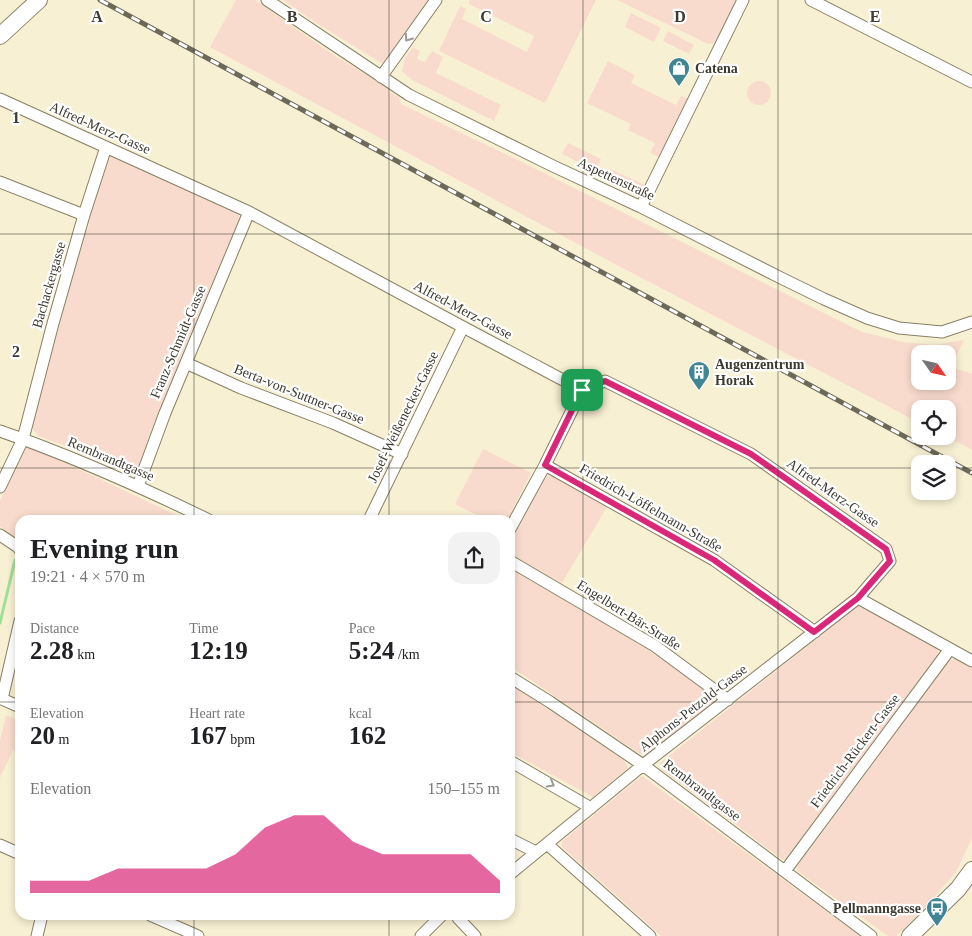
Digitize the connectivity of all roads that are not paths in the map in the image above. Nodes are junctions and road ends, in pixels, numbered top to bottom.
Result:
1 (267, 0) edge
2 (436, 0) edge
3 (743, 0) edge
4 (811, 0) edge
5 (36, 2) edge
6 (0, 36) edge
7 (381, 77) junction
8 (972, 82) edge
9 (0, 99) edge
10 (106, 147) junction
11 (0, 182) edge
12 (642, 207) junction
13 (249, 212) junction
14 (84, 215) junction
15 (972, 322) edge
16 (463, 327) junction
17 (186, 363) junction
18 (582, 390) junction
19 (0, 432) edge
20 (23, 439) junction
21 (402, 454) junction
22 (545, 465) junction
23 (138, 486) junction
24 (0, 487) edge
25 (199, 515) edge
26 (372, 515) edge
27 (515, 520) edge
28 (0, 535) edge
29 (15, 545) edge
30 (890, 561) joint
31 (515, 564) edge
32 (858, 598) junction
33 (814, 632) junction
34 (15, 643) edge
35 (950, 649) junction
36 (972, 661) edge
37 (515, 680) edge
38 (728, 700) junction
39 (1, 704) edge
40 (15, 706) edge
41 (515, 764) edge
42 (644, 765) junction
43 (591, 808) junction
44 (515, 842) edge
45 (547, 844) junction
46 (0, 846) edge
47 (15, 852) edge
48 (536, 852) junction
49 (515, 870) edge
50 (972, 870) edge
51 (785, 871) junction
52 (41, 920) edge
53 (160, 920) edge
54 (438, 920) edge
55 (462, 920) edge
56 (192, 935) edge
57 (38, 936) edge
58 (421, 936) edge
59 (475, 936) edge
60 (650, 936) edge
61 (871, 936) edge
62 (910, 936) edge

1 - 7 street, Aspettenstraße
2 -> 7 street
3 - 12 street
4 - 8 street
5 - 6 main road
7 - 12 street, Aspettenstraße
9 - 10 street, Alfred-Merz-Gasse
10 - 13 street, Alfred-Merz-Gasse
10 - 14 street, Bachackergasse
11 - 14 street
12 - 15 street, Aspettenstraße
13 - 16 street, Alfred-Merz-Gasse
13 - 17 street, Franz-Schmidt-Gasse
14 - 20 street, Bachackergasse
16 - 18 street, Alfred-Merz-Gasse
16 - 21 street, Josef-Weißenecker-Gasse
17 - 21 street, Berta-von-Suttner-Gasse
17 - 23 street, Franz-Schmidt-Gasse
18 - 22 street
18 - 30 street, Alfred-Merz-Gasse
19 - 20 street, Rembrandtgasse
20 - 23 street, Rembrandtgasse
20 - 24 street, Bachackergasse
21 - 26 street, Josef-Weißenecker-Gasse
22 - 27 street
22 - 33 street, Friedrich-Löffelmann-Straße
23 - 25 street, Rembrandtgasse
28 - 29 street
30 - 32 street, Alphons-Petzold-Gasse
31 - 38 street, Engelbert-Bär-Straße
32 - 33 street, Alphons-Petzold-Gasse
32 - 35 street
33 - 38 street, Alphons-Petzold-Gasse
34 - 39 street
35 - 36 street
35 - 51 street, Friedrich-Rückert-Gasse
37 - 42 street, Rembrandtgasse
38 - 42 street, Alphons-Petzold-Gasse
39 - 40 street
41 -> 43 street
42 - 43 street, Alphons-Petzold-Gasse
42 - 51 street, Rembrandtgasse
43 - 45 street, Alphons-Petzold-Gasse
44 - 48 street
45 - 48 street, Alphons-Petzold-Gasse
45 - 60 street
46 - 47 street
48 - 49 street, Alphons-Petzold-Gasse
50 - 62 main road
51 - 61 street, Rembrandtgasse
52 - 57 street
53 - 56 street
54 - 58 street
55 - 59 street

